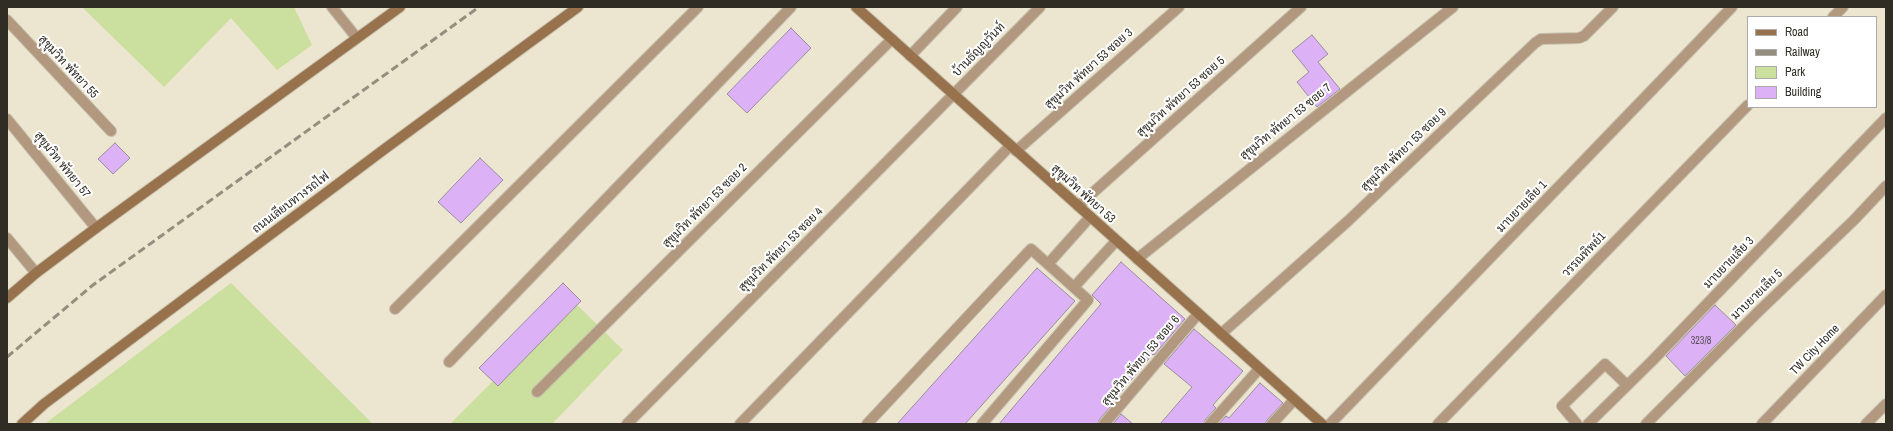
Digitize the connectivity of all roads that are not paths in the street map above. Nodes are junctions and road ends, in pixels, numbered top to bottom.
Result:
1 (332, 7) edge
2 (400, 7) edge
3 (578, 7) edge
4 (698, 7) edge
5 (791, 7) edge
6 (856, 7) edge
7 (957, 7) edge
8 (1040, 7) edge
9 (1179, 7) edge
10 (1301, 7) edge
11 (1453, 7) edge
12 (1613, 7) edge
13 (1732, 7) edge
14 (1843, 7) edge
15 (1834, 16) edge
16 (8, 24) edge
17 (356, 37) junction
18 (892, 39) junction
19 (910, 56) junction
20 (954, 95) junction
21 (1747, 106) edge
22 (1886, 118) edge
23 (7, 119) edge
24 (111, 131) dead end
25 (1013, 148) junction
26 (1886, 186) edge
27 (1078, 206) junction
28 (1090, 217) junction
29 (96, 228) junction
30 (7, 238) edge
31 (1116, 241) junction
32 (1137, 259) junction
33 (1048, 264) junction
34 (36, 273) junction
35 (1074, 287) junction
36 (1886, 295) edge
37 (7, 298) edge
38 (395, 309) dead end
39 (1198, 314) junction
40 (1221, 334) junction
41 (449, 362) dead end
42 (1259, 369) junction
43 (1627, 385) junction
44 (536, 392) dead end
45 (1294, 400) junction
46 (1886, 404) edge
47 (22, 424) edge
48 (627, 424) edge
49 (740, 424) edge
50 (867, 424) edge
51 (982, 424) edge
52 (1104, 424) edge
53 (1210, 424) edge
54 (1272, 424) edge
55 (1322, 424) edge
56 (1330, 424) edge
57 (1438, 424) edge
58 (1577, 424) edge
59 (1588, 424) edge
60 (1646, 424) edge
61 (1762, 424) edge
62 (1866, 424) edge

1 - 17 street
2 - 17 street
3 - 47 street, ถนนเลียบทางรถไฟ
4 - 38 street
5 - 41 street
6 - 18 street, สุขุมวิท พัทยา 53
7 - 19 street
8 - 20 street, บ้านธัญญวันท์
9 - 25 street, สุขุมวิท พัทยา 53 ซอย 3
10 - 27 street, สุขุมวิท พัทยา 53 ซอย 5
11 - 32 street, สุขุมวิท พัทยา 53 ซอย 7
12 - 40 street, สุขุมวิท พัทยา 53 ซอย 9
13 - 56 street, มาบยายเลีย 1
14 - 15 street
16 - 24 street, สุขุมวิท พัทยา 55
17 - 29 street
18 - 19 street, สุขุมวิท พัทยา 53
18 - 44 street, สุขุมวิท พัทยา 53 ซอย 2
19 - 20 street, สุขุมวิท พัทยา 53
20 - 25 street, สุขุมวิท พัทยา 53
20 - 48 street, สุขุมวิท พัทยา 53 ซอย 4
21 - 57 street, วรรณทิพย์1
22 - 43 street, มาบยายเลีย 3
23 - 29 street, สุขุมวิท พัทยา 57
25 - 27 street, สุขุมวิท พัทยา 53
25 - 49 street, สุขุมวิท พัทยา 53 ซอย 3
26 - 60 street, มาบยายเลีย 5
27 - 28 street, สุขุมวิท พัทยา 53
28 - 31 street, สุขุมวิท พัทยา 53
28 - 33 street
29 - 34 street
30 - 34 street
31 - 32 street, สุขุมวิท พัทยา 53
31 - 35 street
32 - 39 street, สุขุมวิท พัทยา 53
33 - 35 street
33 - 50 street
34 - 37 street
35 - 51 street
36 - 61 street, TW City Home
39 - 40 street, สุขุมวิท พัทยา 53
39 - 52 street, สุขุมวิท พัทยา 53 ซอย 6
40 - 42 street, สุขุมวิท พัทยา 53
42 - 45 street, สุขุมวิท พัทยา 53
42 - 53 street
43 - 58 street
43 - 59 street, มาบยายเลีย 3
45 - 54 street
45 - 55 street, สุขุมวิท พัทยา 53
46 - 62 street

